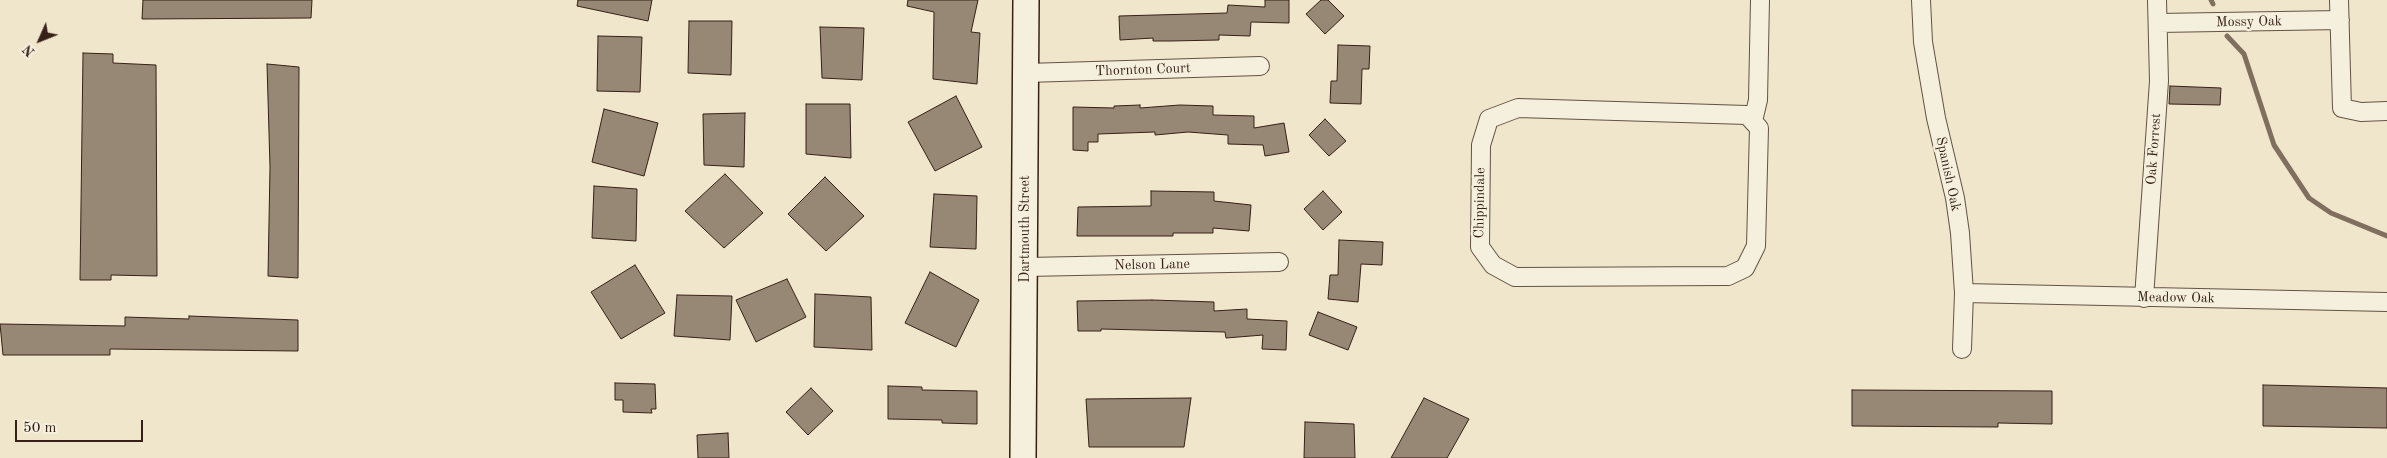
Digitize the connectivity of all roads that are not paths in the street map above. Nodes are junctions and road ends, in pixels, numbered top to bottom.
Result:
1 (1026, 0) edge
2 (1760, 0) edge
3 (1921, 0) edge
4 (2157, 0) edge
5 (2339, 0) edge
6 (2340, 20) junction
7 (2158, 23) junction
8 (1260, 66) dead end
9 (1026, 73) junction
10 (2387, 111) edge
11 (1753, 122) junction
12 (1279, 262) dead end
13 (1026, 267) junction
14 (1964, 293) junction
15 (2144, 298) junction
16 (2387, 302) edge
17 (1962, 349) dead end
18 (1023, 458) edge

1 - 9 street, Dartmouth Street
2 - 11 street, Chippindale
3 - 14 street, Spanish Oak
4 - 7 street, Oak Forrest
5 - 6 street
6 - 7 street, Mossy Oak
6 - 10 street
7 - 15 street, Oak Forrest
8 - 9 street, Thornton Court
9 - 13 street, Dartmouth Street
11 - 11 street, Chippindale
12 - 13 street, Nelson Lane
13 - 18 street, Dartmouth Street
14 - 15 street, Meadow Oak
14 - 17 street, Spanish Oak
15 - 16 street, Meadow Oak

